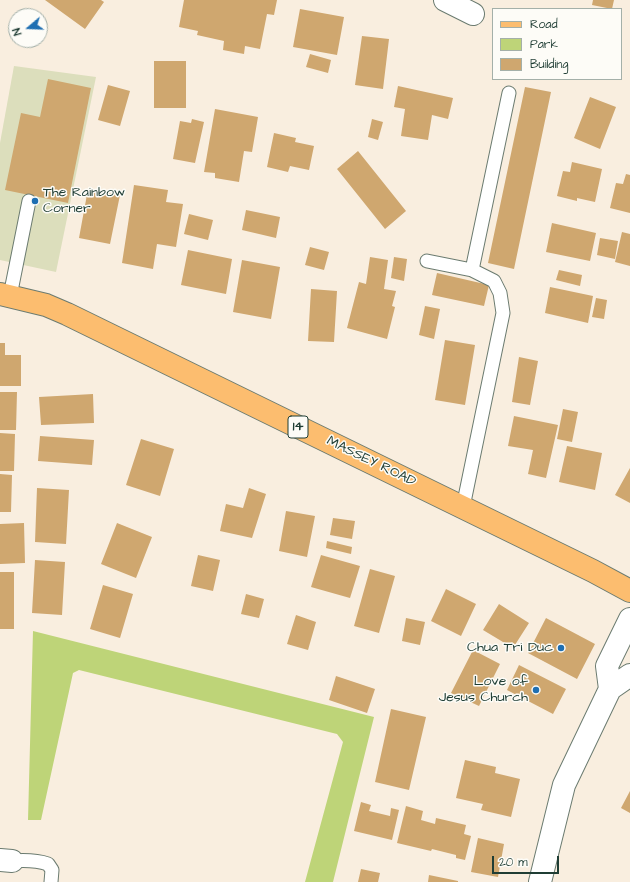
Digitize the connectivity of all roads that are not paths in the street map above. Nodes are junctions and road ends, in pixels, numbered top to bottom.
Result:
1 (445, 0) edge
2 (473, 14) dead end
3 (508, 94) dead end
4 (29, 201) dead end
5 (427, 261) dead end
6 (472, 270) junction
7 (5, 295) edge
8 (463, 507) junction
9 (630, 591) edge
10 (630, 618) edge
11 (630, 675) edge
12 (610, 689) junction
13 (6, 860) edge
14 (51, 882) edge
15 (540, 882) edge

1 - 2 street
3 - 6 lane
4 - 7 lane
5 - 6 lane
6 - 8 lane
7 - 8 main road, MASSEY ROAD / 14
8 - 9 main road, MASSEY ROAD / 14
10 - 12 street
11 - 12 street
12 - 15 street
13 - 14 lane

